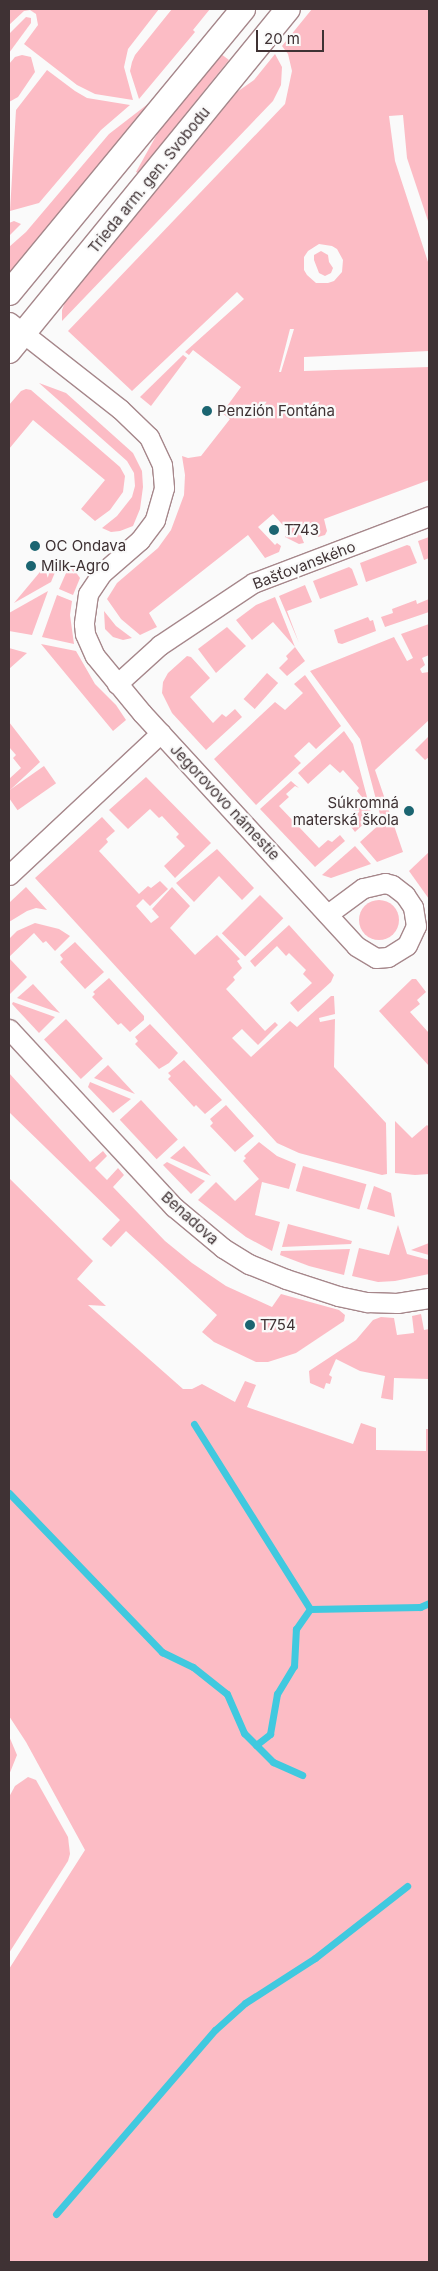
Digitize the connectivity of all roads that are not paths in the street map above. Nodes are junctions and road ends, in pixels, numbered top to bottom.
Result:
1 (243, 9) edge
2 (288, 9) edge
3 (9, 292) edge
4 (14, 336) edge
5 (429, 516) edge
6 (117, 684) junction
7 (161, 733) junction
8 (9, 875) edge
9 (328, 914) junction
10 (9, 1029) edge
11 (429, 1298) edge

1 - 3 street
2 - 4 street, Trieda arm. gen. Svobodu
4 - 6 street
5 - 6 street, Bašťovanského
6 - 7 street
7 - 8 street, Jegorovovo námestie
7 - 9 street, Jegorovovo námestie
9 - 9 street, Jegorovovo námestie
10 - 11 street, Benadova

